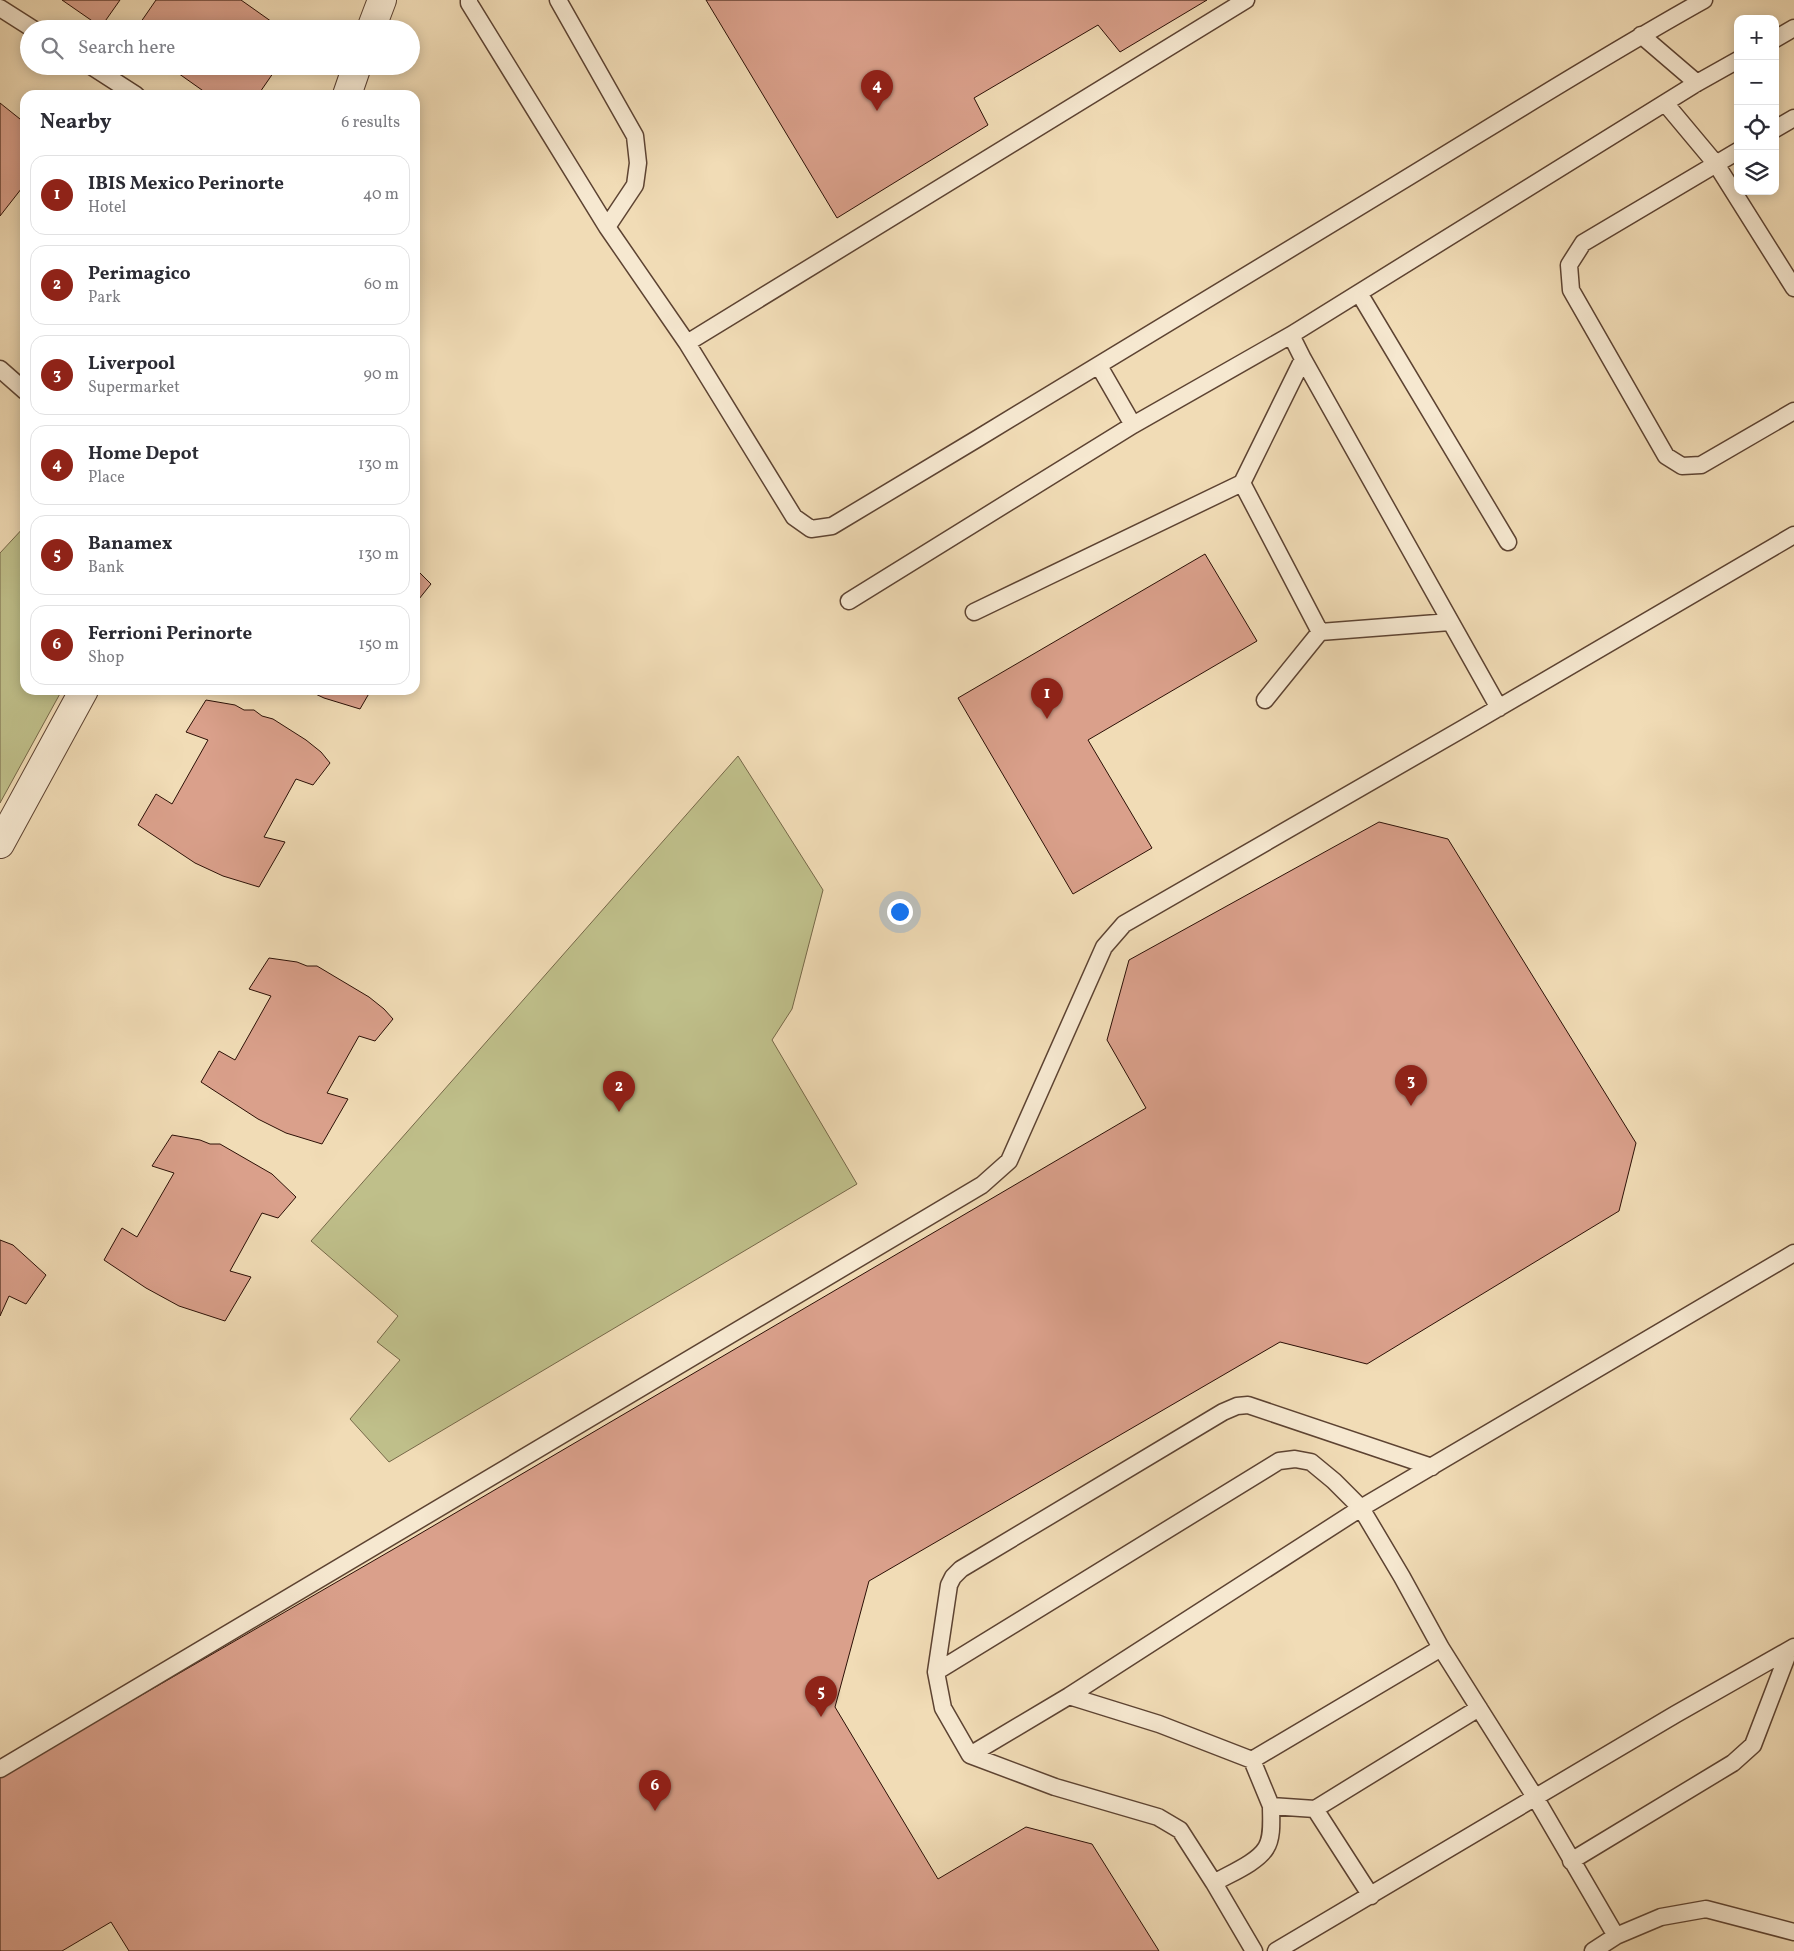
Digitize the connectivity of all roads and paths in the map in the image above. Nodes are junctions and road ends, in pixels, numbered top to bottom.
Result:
1 (382, 0) edge
2 (469, 0) edge
3 (558, 0) edge
4 (1246, 0) edge
5 (1704, 0) edge
6 (0, 8) edge
7 (374, 20) edge
8 (20, 21) edge
9 (1794, 28) edge
10 (1641, 35) junction
11 (1779, 37) edge
12 (1734, 62) edge
13 (105, 75) edge
14 (354, 75) edge
15 (1697, 83) junction
16 (128, 90) edge
17 (349, 90) edge
18 (1665, 103) junction
19 (1794, 118) edge
20 (1779, 127) edge
21 (1734, 153) edge
22 (1716, 164) junction
23 (607, 227) junction
24 (1794, 288) edge
25 (1359, 293) junction
26 (1291, 334) junction
27 (687, 343) junction
28 (1303, 359) junction
29 (1099, 366) junction
30 (0, 369) edge
31 (20, 387) edge
32 (1794, 411) edge
33 (1132, 426) junction
34 (1242, 482) junction
35 (1794, 535) edge
36 (1508, 542) dead end
37 (849, 601) dead end
38 (974, 612) dead end
39 (1450, 622) junction
40 (1320, 632) junction
41 (81, 695) edge
42 (1265, 700) dead end
43 (1498, 708) junction
44 (0, 844) edge
45 (1794, 1253) edge
46 (1432, 1467) junction
47 (1361, 1508) junction
48 (1441, 1648) junction
49 (1791, 1649) edge
50 (936, 1672) junction
51 (1069, 1696) junction
52 (1479, 1708) junction
53 (970, 1755) junction
54 (1252, 1760) junction
55 (0, 1769) edge
56 (1535, 1797) junction
57 (1271, 1806) junction
58 (1315, 1809) junction
59 (1571, 1861) junction
60 (1214, 1883) junction
61 (1370, 1896) junction
62 (1794, 1932) edge
63 (1616, 1936) junction
64 (1254, 1951) edge
65 (1276, 1951) edge
66 (1593, 1951) edge

1 - 7 street
2 - 23 lane
3 - 23 lane
4 - 27 lane
5 - 10 lane
6 - 8 lane
9 - 11 lane
10 - 15 lane
10 - 29 lane
12 - 15 lane
13 - 16 lane
14 - 17 street
15 - 18 lane
18 - 22 lane
18 - 25 lane
19 - 20 lane
21 - 22 lane
22 - 24 lane
22 - 32 lane
23 - 27 lane
25 - 26 lane
25 - 36 lane
26 - 28 lane
26 - 33 lane
27 - 29 lane
28 - 34 lane
28 - 39 lane
29 - 33 lane
30 - 31 lane
33 - 37 lane
34 - 38 lane
34 - 40 lane
35 - 43 lane
39 - 40 lane
39 - 43 lane
40 - 42 lane
41 - 44 street
43 - 55 lane
45 - 46 lane
46 - 47 lane
46 - 50 lane
47 - 48 lane
47 - 50 lane
47 - 51 lane
48 - 52 lane
48 - 54 lane
49 - 56 lane
49 - 59 lane
50 - 53 lane
51 - 53 lane
51 - 54 lane
52 - 56 lane
52 - 58 lane
53 - 60 lane
54 - 57 lane
56 - 59 lane
56 - 61 lane
57 - 58 lane
57 - 60 lane
58 - 61 lane
59 - 63 lane
60 - 64 lane
61 - 65 lane
62 - 63 lane
63 - 66 lane

